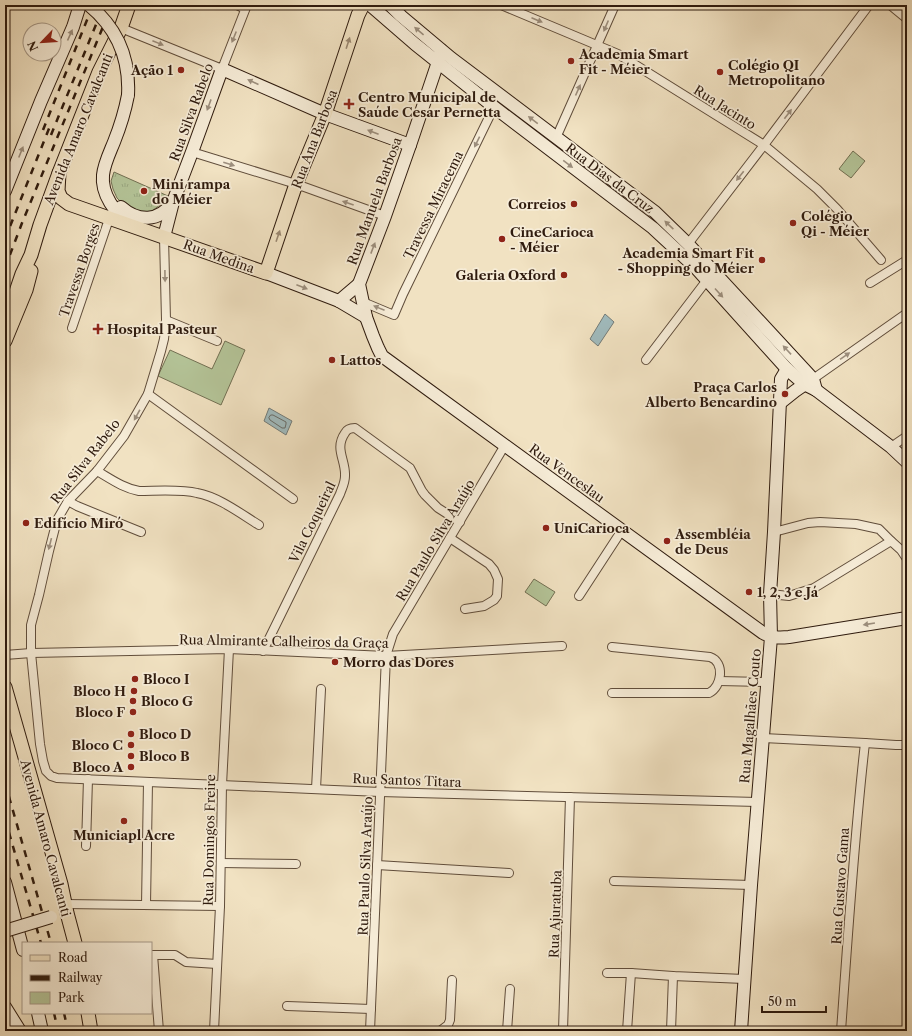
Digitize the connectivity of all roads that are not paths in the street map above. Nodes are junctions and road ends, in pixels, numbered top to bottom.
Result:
1 (129, 5) edge
2 (237, 5) edge
3 (363, 5) edge
4 (370, 5) edge
5 (390, 5) edge
6 (501, 5) edge
7 (615, 5) edge
8 (869, 5) edge
9 (890, 5) edge
10 (80, 6) edge
11 (246, 7) edge
12 (907, 19) edge
13 (122, 28) junction
14 (597, 46) junction
15 (441, 50) junction
16 (438, 62) junction
17 (222, 69) junction
18 (494, 107) junction
19 (325, 114) junction
20 (556, 138) junction
21 (410, 145) junction
22 (764, 145) junction
23 (192, 152) junction
24 (59, 173) junction
25 (296, 184) junction
26 (5, 189) edge
27 (105, 194) junction
28 (173, 202) junction
29 (69, 204) junction
30 (385, 216) junction
31 (109, 219) junction
32 (40, 225) junction
33 (138, 229) junction
34 (164, 237) junction
35 (688, 244) junction
36 (31, 255) junction
37 (881, 260) dead end
38 (907, 260) edge
39 (266, 273) junction
40 (22, 274) junction
41 (707, 280) junction
42 (870, 282) dead end
43 (359, 284) junction
44 (339, 301) junction
45 (363, 302) junction
46 (18, 311) junction
47 (907, 313) edge
48 (366, 317) junction
49 (166, 320) junction
50 (5, 324) edge
51 (72, 328) dead end
52 (5, 341) edge
53 (217, 341) dead end
54 (646, 360) dead end
55 (787, 369) junction
56 (811, 384) junction
57 (148, 394) junction
58 (780, 403) junction
59 (907, 436) edge
60 (505, 445) junction
61 (891, 447) junction
62 (907, 462) edge
63 (97, 471) junction
64 (293, 499) dead end
65 (68, 501) junction
66 (460, 522) junction
67 (259, 525) dead end
68 (622, 530) junction
69 (141, 532) dead end
70 (774, 532) junction
71 (450, 538) junction
72 (891, 541) junction
73 (907, 559) edge
74 (770, 594) junction
75 (579, 596) dead end
76 (465, 609) dead end
77 (907, 618) edge
78 (771, 637) junction
79 (562, 646) dead end
80 (612, 647) dead end
81 (228, 650) junction
82 (263, 651) junction
83 (31, 653) junction
84 (5, 655) edge
85 (386, 656) junction
86 (719, 681) junction
87 (767, 682) junction
88 (5, 687) edge
89 (321, 689) dead end
90 (612, 693) dead end
91 (762, 738) junction
92 (865, 743) junction
93 (907, 744) edge
94 (57, 778) joint
95 (88, 779) junction
96 (148, 782) junction
97 (222, 785) junction
98 (316, 789) junction
99 (380, 792) junction
100 (570, 797) junction
101 (757, 802) junction
102 (86, 846) dead end
103 (221, 863) junction
104 (296, 864) dead end
105 (377, 865) junction
106 (509, 873) dead end
107 (614, 880) dead end
108 (5, 882) edge
109 (751, 885) junction
110 (146, 905) junction
111 (220, 906) junction
112 (66, 908) junction
113 (5, 931) edge
114 (74, 942) edge
115 (22, 946) edge
116 (152, 955) edge
117 (217, 964) junction
118 (607, 973) dead end
119 (631, 973) junction
120 (673, 976) junction
121 (744, 979) junction
122 (452, 980) dead end
123 (510, 989) dead end
124 (287, 1006) dead end
125 (5, 1007) edge
126 (371, 1009) junction
127 (88, 1014) edge
128 (38, 1015) edge
129 (20, 1031) edge
130 (41, 1031) edge
131 (91, 1031) edge
132 (159, 1031) edge
133 (214, 1031) edge
134 (370, 1031) edge
135 (440, 1031) edge
136 (507, 1031) edge
137 (564, 1031) edge
138 (627, 1031) edge
139 (671, 1031) edge
140 (741, 1031) edge
141 (841, 1031) edge

1 - 13 main road, Avenida Amaro Cavalcanti
2 - 11 street
19 -> 3 main road, Rua Ana Barbosa
4 - 16 street, Rua Dias da Cruz
15 -> 5 street, Rua Dias da Cruz
6 -> 14 street, Rua Jacinto
7 -> 14 street
22 -> 8 street
9 - 12 street
26 -> 10 street
10 - 27 street, bridge
11 -> 17 street, Rua Silva Rabelo
13 -> 17 street
13 - 24 main road, Avenida Amaro Cavalcanti
20 -> 14 street
14 - 22 street, Rua Jacinto
15 - 16 street, Rua Manuela Barbosa
20 -> 15 street, Rua Dias da Cruz
16 - 18 street, Rua Dias da Cruz
16 - 21 street, Rua Manuela Barbosa
19 -> 17 street
17 -> 23 street, Rua Silva Rabelo
18 -> 41 street, Rua Dias da Cruz
18 -> 45 street, Travessa Miracema
21 -> 19 street
19 - 25 main road, Rua Ana Barbosa
35 -> 20 street, Rua Dias da Cruz
21 - 30 street, Rua Manuela Barbosa
22 -> 35 street
22 - 37 street, Rua Jacinto
23 -> 25 street
23 - 28 street, Rua Silva Rabelo
24 - 29 main road
24 - 32 main road, Avenida Amaro Cavalcanti
30 -> 25 street
39 -> 25 main road, Rua Ana Barbosa
27 - 28 street
27 - 33 street
28 - 34 street, Rua Silva Rabelo
29 - 31 main road, Rua Medina
29 - 32 main road
43 -> 30 street, Rua Manuela Barbosa
31 - 33 main road, Rua Medina
31 - 51 street, Travessa Borges
32 - 36 main road, Avenida Amaro Cavalcanti
33 - 34 main road, Rua Medina
34 - 39 main road, Rua Medina
34 -> 49 street, Rua Silva Rabelo
56 -> 35 street, Rua Dias da Cruz
36 - 40 main road, Avenida Amaro Cavalcanti
36 - 46 main road, Avenida Amaro Cavalcanti
38 - 42 street
39 -> 44 street, Rua Medina
40 - 46 main road
40 - 50 main road, Avenida Amaro Cavalcanti
41 - 54 street
41 -> 55 street, Rua Dias da Cruz
43 - 44 street
43 - 45 street, Rua Manuela Barbosa
44 - 48 street, Rua Medina
45 - 48 street, Rua Manuela Barbosa
46 - 52 main road, Avenida Amaro Cavalcanti
56 -> 47 street
48 - 60 street, Rua Venceslau
49 - 53 street
49 - 57 street, Rua Silva Rabelo
55 - 56 street, Rua Dias da Cruz
55 - 58 street, Rua Magalhães Couto
56 - 58 street
56 - 61 street, Rua Dias da Cruz
57 -> 63 street, Rua Silva Rabelo
57 - 64 street
58 - 70 street, Rua Magalhães Couto
59 - 61 street
60 - 66 street, Rua Paulo Silva Araújo
60 - 68 street, Rua Venceslau
61 - 62 street, Rua Dias da Cruz
63 - 65 street, Rua Silva Rabelo
63 - 67 street
65 - 69 street
65 -> 83 street, Rua Silva Rabelo
66 - 71 street, Rua Paulo Silva Araújo
66 - 82 street, Vila Coqueiral
68 - 75 street
68 - 78 street, Rua Venceslau
70 - 72 street
70 - 74 street, Rua Magalhães Couto
71 - 76 street
71 - 85 street, Rua Paulo Silva Araújo
72 - 73 street
72 - 74 street
74 - 78 street, Rua Magalhães Couto
77 -> 78 street
78 - 87 street, Rua Magalhães Couto
79 - 85 street, Rua Almirante Calheiros da Graça
80 - 86 street
81 - 82 street, Rua Almirante Calheiros da Graça
81 - 83 street, Rua Almirante Calheiros da Graça
81 - 97 street, Rua Domingos Freire
82 - 85 street, Rua Almirante Calheiros da Graça
83 - 84 street, Rua Almirante Calheiros da Graça
83 - 94 street, Rua Silva Rabelo
85 - 99 street, Rua Paulo Silva Araújo
86 - 87 street
86 - 90 street
87 - 91 street, Rua Magalhães Couto
88 - 112 main road, Avenida Amaro Cavalcanti
89 - 98 street
91 - 92 street
91 - 101 street, Rua Magalhães Couto
92 - 93 street
92 - 141 street, Rua Gustavo Gama
94 - 95 street, Rua Santos Titara
95 - 96 street, Rua Santos Titara
95 - 102 street
96 - 97 street, Rua Santos Titara
96 - 110 street
97 - 98 street, Rua Santos Titara
97 - 103 street, Rua Domingos Freire
98 - 99 street, Rua Santos Titara
99 - 100 street, Rua Santos Titara
99 - 105 street, Rua Paulo Silva Araújo
100 - 101 street, Rua Santos Titara
100 - 137 street, Rua Ajuratuba
101 - 109 street, Rua Magalhães Couto
103 - 104 street
103 - 111 street, Rua Domingos Freire
105 - 106 street
105 - 126 street, Rua Paulo Silva Araújo
107 - 109 street
108 - 115 street
109 - 121 street, Rua Magalhães Couto
110 - 111 street
110 - 112 street
111 - 117 street, Rua Domingos Freire
112 - 113 street, bridge
112 - 114 main road, Avenida Amaro Cavalcanti
116 - 117 street
116 - 132 street
117 - 133 street, Rua Domingos Freire
118 - 119 street
119 - 120 street
119 - 138 street
120 - 121 street
120 - 139 street
121 - 140 street, Rua Magalhães Couto
122 - 135 street
123 - 136 street
124 - 126 street
125 - 129 street
126 - 134 street, Rua Paulo Silva Araújo
127 - 131 main road
128 - 130 street

